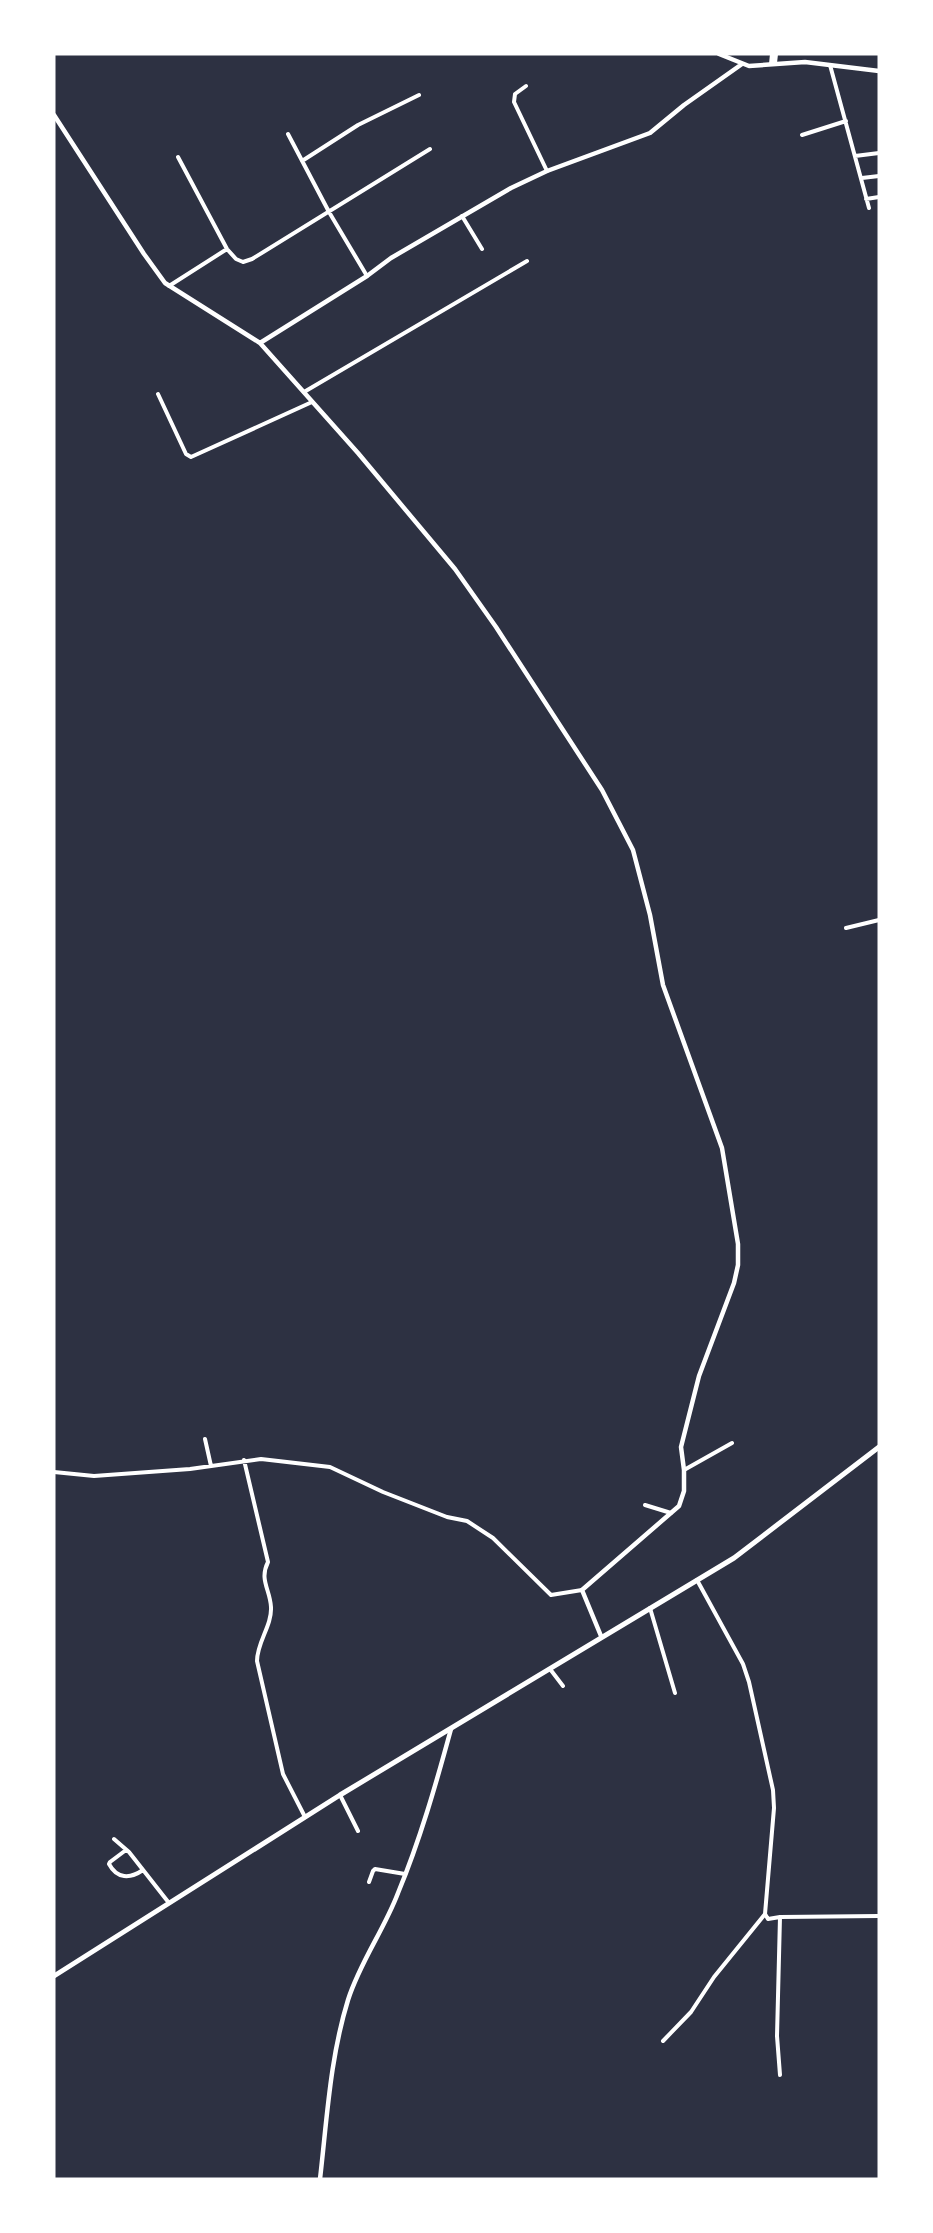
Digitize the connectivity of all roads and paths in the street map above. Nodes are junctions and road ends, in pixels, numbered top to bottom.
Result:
1 (719, 54) edge
2 (774, 54) edge
3 (773, 63) junction
4 (742, 64) junction
5 (830, 65) junction
6 (879, 71) edge
7 (526, 86) dead end
8 (419, 95) dead end
9 (54, 115) edge
10 (846, 121) junction
11 (288, 134) dead end
12 (802, 135) dead end
13 (430, 149) dead end
14 (879, 153) edge
15 (855, 156) junction
16 (178, 157) dead end
17 (302, 161) junction
18 (547, 171) junction
19 (879, 176) edge
20 (862, 178) junction
21 (879, 197) edge
22 (866, 199) junction
23 (868, 208) dead end
24 (329, 212) junction
25 (462, 216) junction
26 (227, 249) junction
27 (482, 249) dead end
28 (527, 261) dead end
29 (367, 276) junction
30 (169, 286) junction
31 (260, 343) junction
32 (303, 393) junction
33 (158, 394) dead end
34 (312, 402) junction
35 (879, 920) edge
36 (846, 928) dead end
37 (205, 1439) dead end
38 (732, 1443) dead end
39 (879, 1447) edge
40 (244, 1460) junction
41 (211, 1466) junction
42 (684, 1470) junction
43 (54, 1472) edge
44 (645, 1505) dead end
45 (671, 1513) junction
46 (697, 1580) junction
47 (582, 1590) junction
48 (650, 1608) junction
49 (601, 1636) junction
50 (549, 1668) junction
51 (562, 1686) dead end
52 (675, 1693) dead end
53 (451, 1729) junction
54 (340, 1795) junction
55 (305, 1817) junction
56 (358, 1831) dead end
57 (114, 1839) dead end
58 (126, 1850) junction
59 (143, 1870) junction
60 (405, 1874) junction
61 (369, 1882) dead end
62 (169, 1903) junction
63 (765, 1914) junction
64 (879, 1916) edge
65 (780, 1917) junction
66 (54, 1976) edge
67 (663, 2041) dead end
68 (780, 2075) dead end
69 (320, 2179) edge

1 - 4 street
2 - 3 street
3 - 4 street
3 - 5 street
4 - 18 street
5 - 6 street
5 - 10 street
7 - 18 street
8 - 17 street
9 - 30 street
10 - 12 street
10 - 15 street
11 - 17 street
13 - 24 street
14 - 15 street
15 - 20 street
16 - 26 street
17 - 24 street
18 - 25 street
19 - 20 street
20 - 22 street
21 - 22 street
22 - 23 street
24 - 26 street
24 - 29 street
25 - 27 street
25 - 29 street
26 - 30 street
28 - 32 street
29 - 31 street
30 - 31 street
31 - 32 street
32 - 34 street
33 - 34 street
34 - 42 street
35 - 36 street
37 - 41 street
38 - 42 street
39 - 46 main road
40 - 41 street
40 - 47 street
40 - 55 street
41 - 43 street
42 - 45 street
44 - 45 street
45 - 47 street
46 - 48 main road
46 - 63 street
47 - 49 street
48 - 49 main road
48 - 52 street
49 - 50 main road
50 - 51 street
50 - 53 main road
53 - 54 main road
53 - 60 street
54 - 55 main road
54 - 56 street
55 - 62 main road
57 - 58 street
58 - 59 street
58 - 59 street
59 - 62 street
60 - 61 street
60 - 69 street
62 - 66 main road
63 - 65 street
63 - 67 street
64 - 65 street
65 - 68 street

